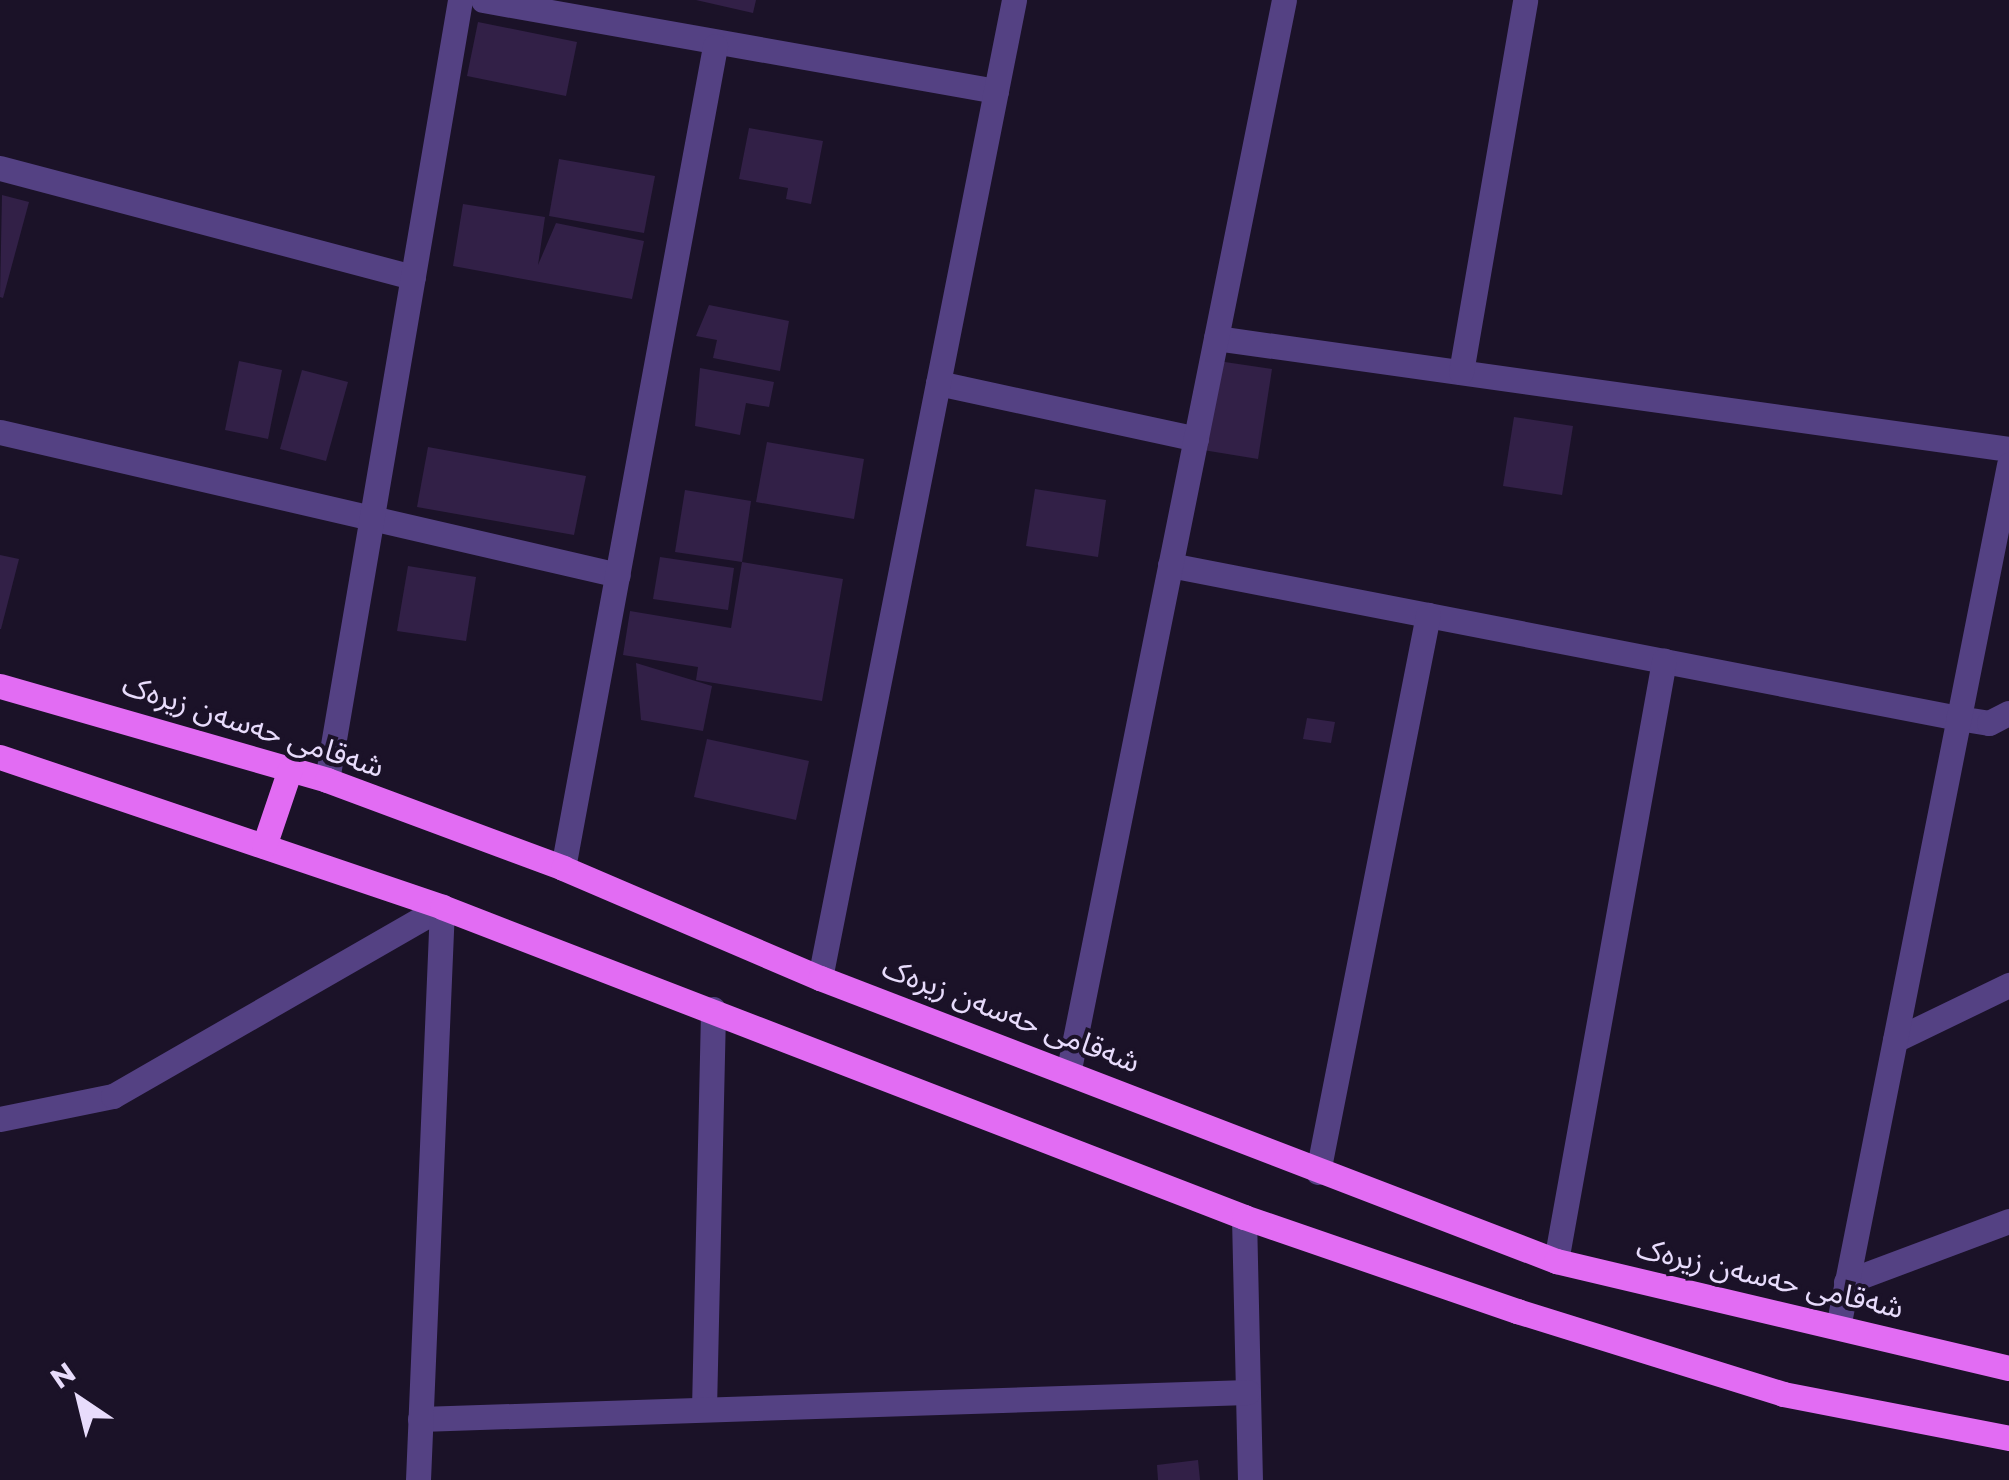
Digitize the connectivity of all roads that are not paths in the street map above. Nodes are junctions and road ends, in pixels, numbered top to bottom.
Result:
1 (460, 0) edge
2 (483, 0) edge
3 (1014, 0) edge
4 (1284, 0) edge
5 (1526, 0) edge
6 (715, 46) junction
7 (996, 91) junction
8 (0, 168) edge
9 (414, 277) junction
10 (1216, 338) junction
11 (1461, 372) junction
12 (938, 382) junction
13 (0, 432) edge
14 (1196, 438) junction
15 (2009, 449) edge
16 (2009, 464) edge
17 (368, 522) junction
18 (1170, 565) junction
19 (618, 575) junction
20 (1428, 616) junction
21 (1664, 661) junction
22 (0, 686) edge
23 (2009, 713) edge
24 (1958, 718) junction
25 (0, 757) edge
26 (290, 769) junction
27 (326, 780) junction
28 (264, 846) junction
29 (563, 868) junction
30 (442, 907) junction
31 (820, 978) junction
32 (2009, 985) edge
33 (713, 1009) junction
34 (1895, 1040) junction
35 (1069, 1070) junction
36 (0, 1119) edge
37 (1318, 1172) junction
38 (1244, 1218) junction
39 (2009, 1222) edge
40 (1556, 1261) junction
41 (1846, 1282) junction
42 (1838, 1328) junction
43 (2009, 1368) edge
44 (1248, 1392) junction
45 (704, 1409) junction
46 (420, 1419) junction
47 (2009, 1438) edge
48 (418, 1480) edge
49 (1250, 1480) edge

1 - 9 street
2 - 6 street
3 - 7 street
4 - 10 street
5 - 11 street
6 - 7 street
6 - 19 street
7 - 12 street
8 - 9 street
9 - 17 street
10 - 11 street
10 - 14 street
11 - 15 street
12 - 14 street
12 - 31 street
13 - 17 street
14 - 18 street
16 - 24 street
17 - 19 street
17 - 27 street
18 - 20 street
18 - 35 street
19 - 29 street
20 - 21 street
20 - 37 street
21 - 24 street
21 - 40 street
22 - 26 main road, شەقامی حەسەن زیرەک
23 - 24 street
24 - 34 street
25 - 28 main road
26 - 27 main road, شەقامی حەسەن زیرەک
26 - 28 main road
27 - 29 main road, شەقامی حەسەن زیرەک
28 - 30 main road
29 - 31 main road, شەقامی حەسەن زیرەک
30 - 33 main road
30 - 36 street
30 - 46 street
31 - 35 main road, شەقامی حەسەن زیرەک
32 - 34 street
33 - 38 main road
33 - 45 street
34 - 41 street
35 - 37 main road, شەقامی حەسەن زیرەک
37 - 40 main road, شەقامی حەسەن زیرەک
38 - 44 street
38 - 47 main road
39 - 41 street
40 - 42 main road, شەقامی حەسەن زیرەک
41 - 42 street
42 - 43 main road, شەقامی حەسەن زیرەک
44 - 45 street
44 - 49 street
45 - 46 street
46 - 48 street

